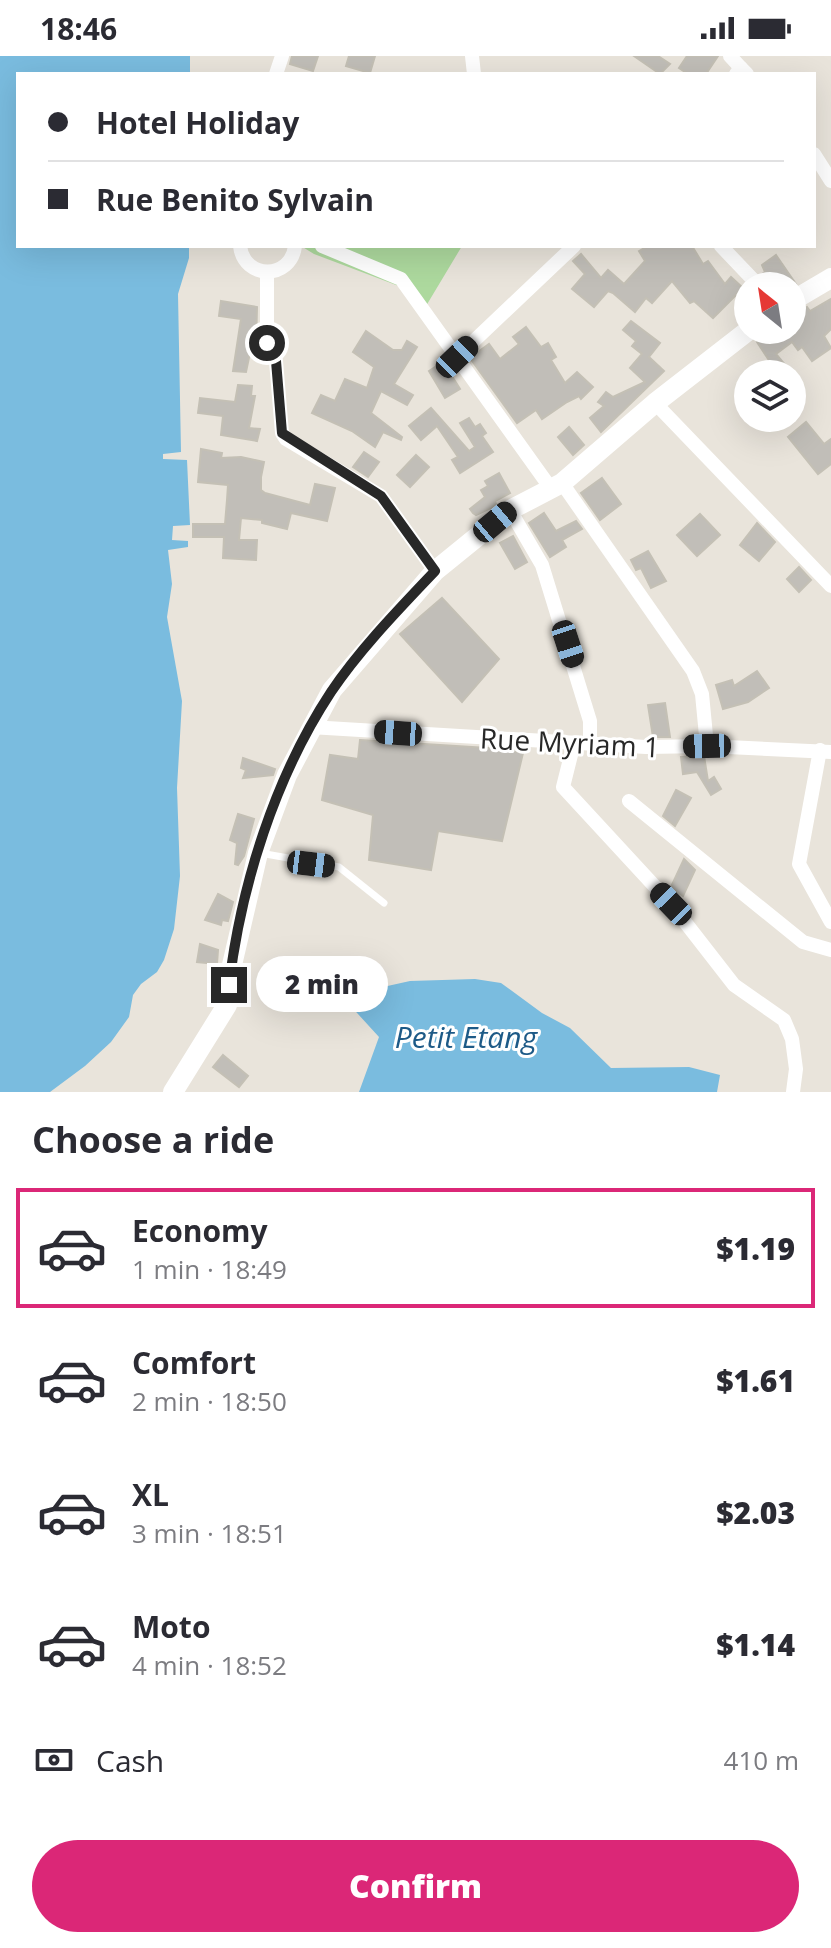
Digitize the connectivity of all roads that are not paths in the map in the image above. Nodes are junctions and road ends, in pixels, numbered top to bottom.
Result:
1 (730, 56) edge
2 (741, 72) edge
3 (816, 157) edge
4 (831, 181) edge
5 (241, 248) edge
6 (294, 248) edge
7 (327, 248) edge
8 (572, 248) edge
9 (723, 248) edge
10 (746, 272) edge
11 (267, 273) junction
12 (831, 278) edge
13 (806, 293) edge
14 (734, 342) edge
15 (457, 357) junction
16 (655, 403) junction
17 (557, 487) junction
18 (510, 510) junction
19 (435, 571) junction
20 (831, 586) edge
21 (310, 727) junction
22 (574, 743) junction
23 (590, 744) junction
24 (707, 746) junction
25 (825, 751) edge
26 (629, 801) dead end
27 (258, 853) junction
28 (384, 903) dead end
29 (831, 922) edge
30 (831, 950) edge
31 (173, 1092) edge
32 (793, 1092) edge

1 - 2 street
3 - 4 street
5 - 11 street
6 - 11 street
7 - 15 street
8 - 15 street
9 - 10 street
11 - 19 street
12 - 13 main road
14 - 16 main road
15 - 17 street
16 - 17 main road
16 - 20 street
17 - 18 main road
17 - 24 street
18 - 19 main road
18 - 23 street
19 - 21 main road
21 - 22 street, Rue Myriam 1
21 - 27 main road
22 - 23 street, Rue Myriam 1
22 - 32 street
23 - 24 street, Rue Myriam 1
24 - 25 street, Rue Myriam 1
25 - 29 street
26 - 30 street
27 - 28 lane
27 - 31 main road

